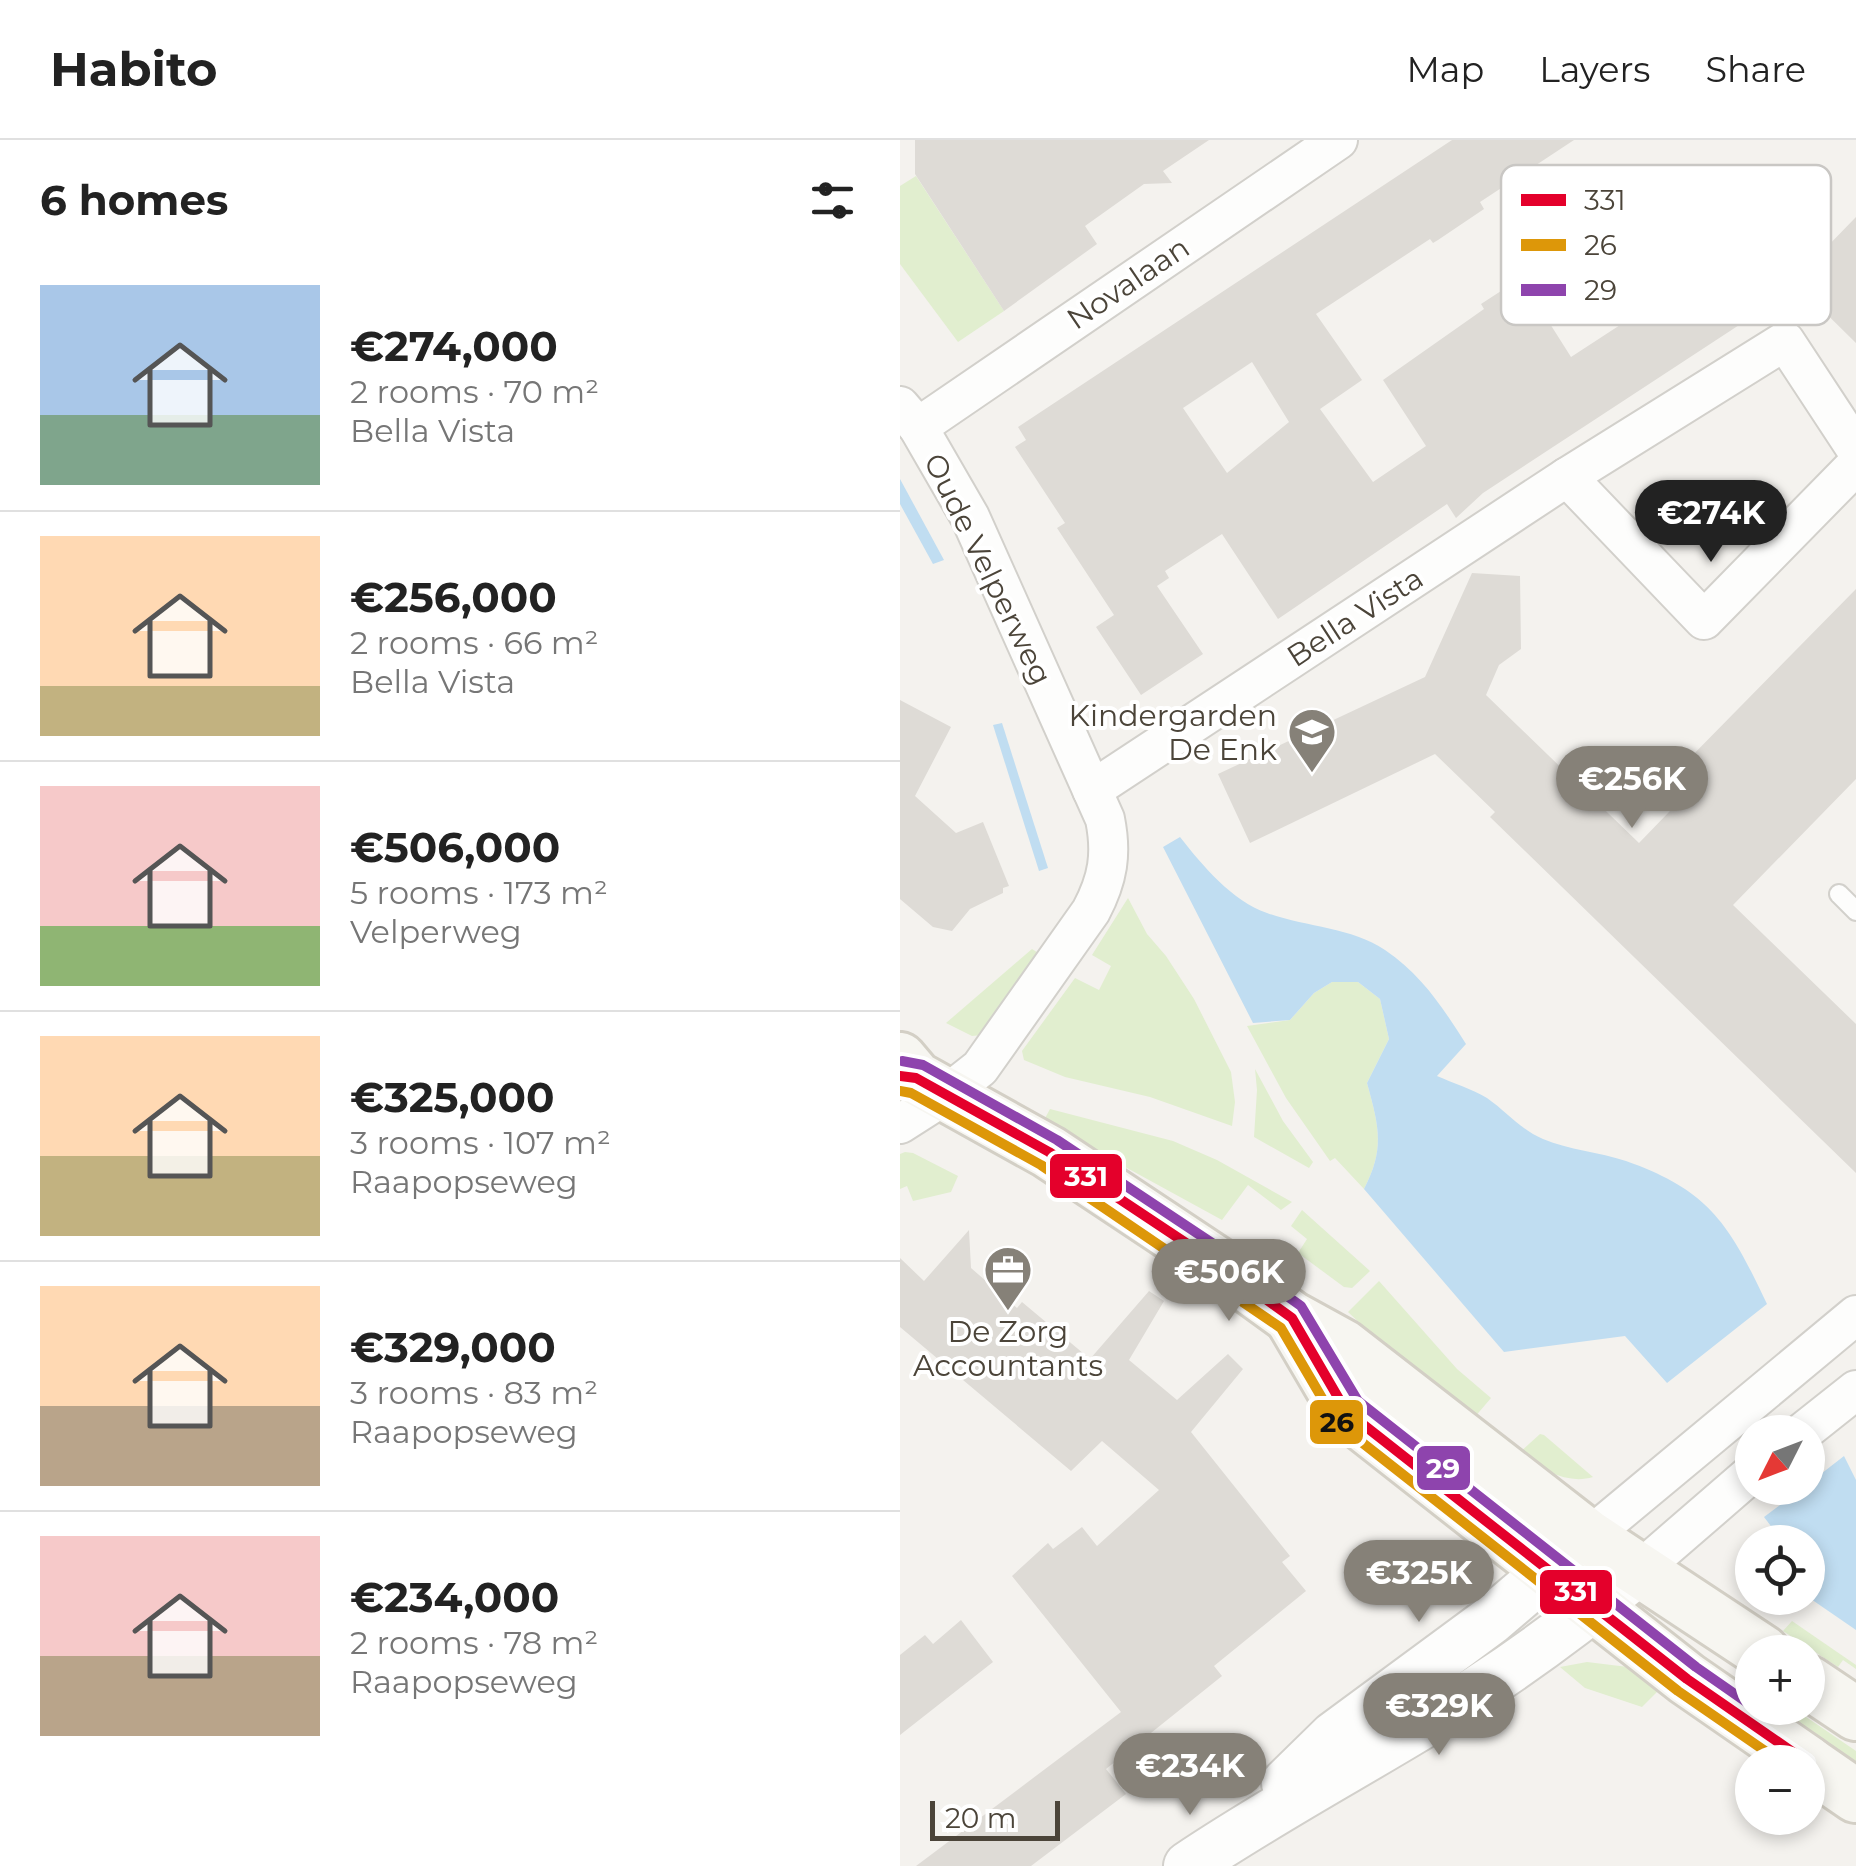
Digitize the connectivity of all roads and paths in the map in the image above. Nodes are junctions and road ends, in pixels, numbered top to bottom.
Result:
1 (1338, 140) edge
2 (909, 416) edge
3 (1856, 450) edge
4 (1856, 465) edge
5 (1567, 477) junction
6 (1092, 790) junction
7 (1839, 894) dead end
8 (1856, 911) edge
9 (913, 1086) edge
10 (1856, 1315) edge
11 (1292, 1318) junction
12 (1856, 1390) edge
13 (1824, 1415) edge
14 (1735, 1488) edge
15 (1589, 1536) junction
16 (1640, 1570) junction
17 (1548, 1571) junction
18 (1594, 1607) junction
19 (1737, 1635) edge
20 (1825, 1693) edge
21 (1856, 1714) edge
22 (1781, 1745) edge
23 (1825, 1775) edge
24 (1856, 1796) edge
25 (1234, 1835) junction
26 (1188, 1866) edge

1 - 2 street, Novalaan
2 - 6 street, Oude Velperweg
3 - 5 street, Bella Vista
4 - 5 street
5 - 6 street, Bella Vista
6 - 9 street, Oude Velperweg
7 - 8 lane
9 - 11 main road
10 - 15 street
11 - 15 main road
11 - 17 main road
12 - 13 street
14 - 16 street
15 - 16 main road
15 - 17 street
16 - 18 street
16 - 19 main road
17 - 18 main road
17 - 25 street
18 - 22 main road
18 - 25 street
20 - 21 main road
23 - 24 main road
25 - 26 street

